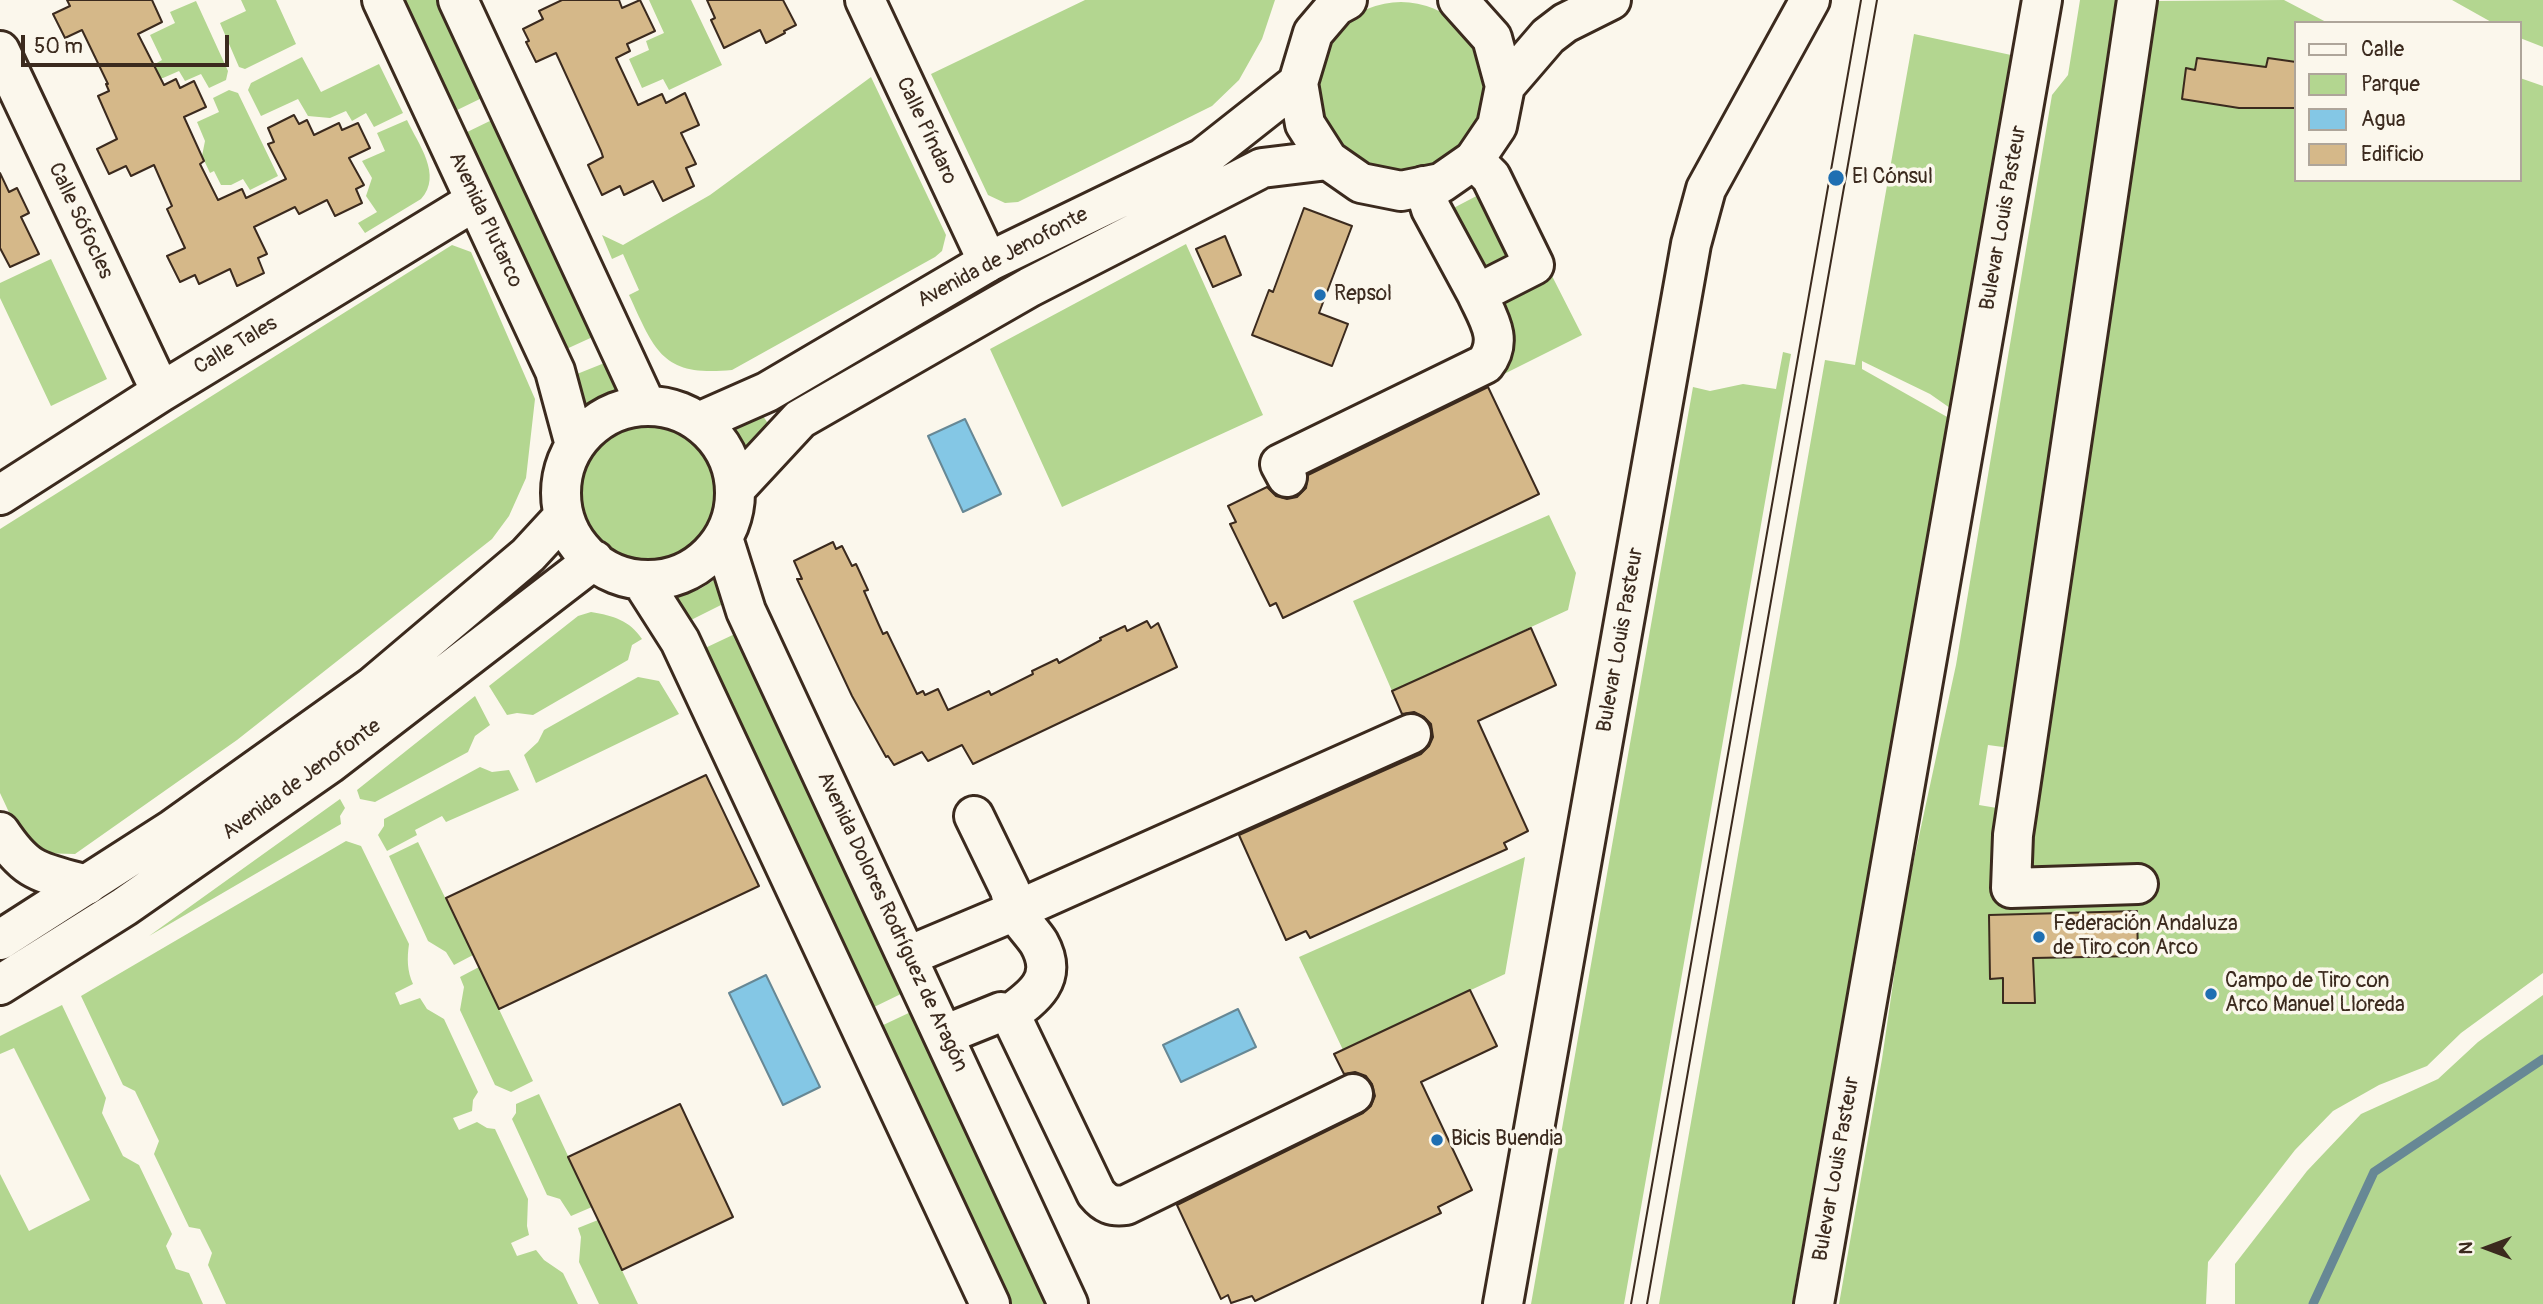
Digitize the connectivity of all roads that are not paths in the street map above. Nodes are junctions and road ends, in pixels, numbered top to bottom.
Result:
1 (382, 0) edge
2 (458, 0) edge
3 (865, 0) edge
4 (1347, 0) edge
5 (1459, 0) edge
6 (1467, 0) edge
7 (1611, 0) edge
8 (1810, 0) edge
9 (2042, 0) edge
10 (2137, 0) edge
11 (1313, 17) edge
12 (0, 51) edge
13 (1298, 83) junction
14 (1505, 86) junction
15 (1328, 160) junction
16 (1474, 160) junction
17 (1424, 186) junction
18 (475, 201) junction
19 (988, 262) junction
20 (1477, 294) junction
21 (161, 392) junction
22 (646, 405) junction
23 (699, 422) junction
24 (575, 445) junction
25 (1287, 477) dead end
26 (735, 489) junction
27 (0, 495) edge
28 (564, 516) junction
29 (723, 538) junction
30 (594, 560) junction
31 (643, 583) junction
32 (1411, 734) dead end
33 (974, 816) dead end
34 (0, 832) edge
35 (2138, 884) dead end
36 (87, 885) junction
37 (1015, 911) junction
38 (0, 940) edge
39 (908, 956) junction
40 (0, 985) edge
41 (1007, 1016) junction
42 (944, 1035) junction
43 (1353, 1094) dead end
44 (990, 1304) edge
45 (1068, 1304) edge
46 (1503, 1304) edge
47 (1814, 1304) edge

1 - 18 main road, Avenida Plutarco
2 - 22 main road
3 - 19 main road, Calle Píndaro
4 - 11 main road
5 - 6 main road
5 - 14 main road
7 - 14 main road
8 - 46 main road, Bulevar Louis Pasteur
9 - 47 main road, Bulevar Louis Pasteur
10 - 35 main road
11 - 13 main road
12 - 21 main road, Calle Sófocles
13 - 15 main road
13 - 19 main road, Avenida de Jenofonte
14 - 16 main road
15 - 17 main road
15 - 26 main road, Avenida de Jenofonte
16 - 17 main road
16 - 20 main road
17 - 20 main road
18 - 21 main road, Calle Tales
18 - 24 main road, Avenida Plutarco
19 - 23 main road, Avenida de Jenofonte
20 - 25 main road
21 - 27 main road, Calle Tales
22 - 23 main road
22 - 24 main road
23 - 26 main road
24 - 28 main road
26 - 29 main road
28 - 30 main road
28 - 36 main road, Avenida de Jenofonte
29 - 31 main road
29 - 39 main road, Avenida Dolores Rodríguez de Aragón
30 - 31 main road
30 - 40 main road, Avenida de Jenofonte
31 - 44 main road
32 - 37 main road
33 - 37 main road
34 - 36 main road
36 - 38 main road, Avenida de Jenofonte
37 - 39 main road
37 - 41 main road
39 - 42 main road, Avenida Dolores Rodríguez de Aragón
41 - 42 main road
41 - 43 main road
42 - 45 main road, Avenida Dolores Rodríguez de Aragón

